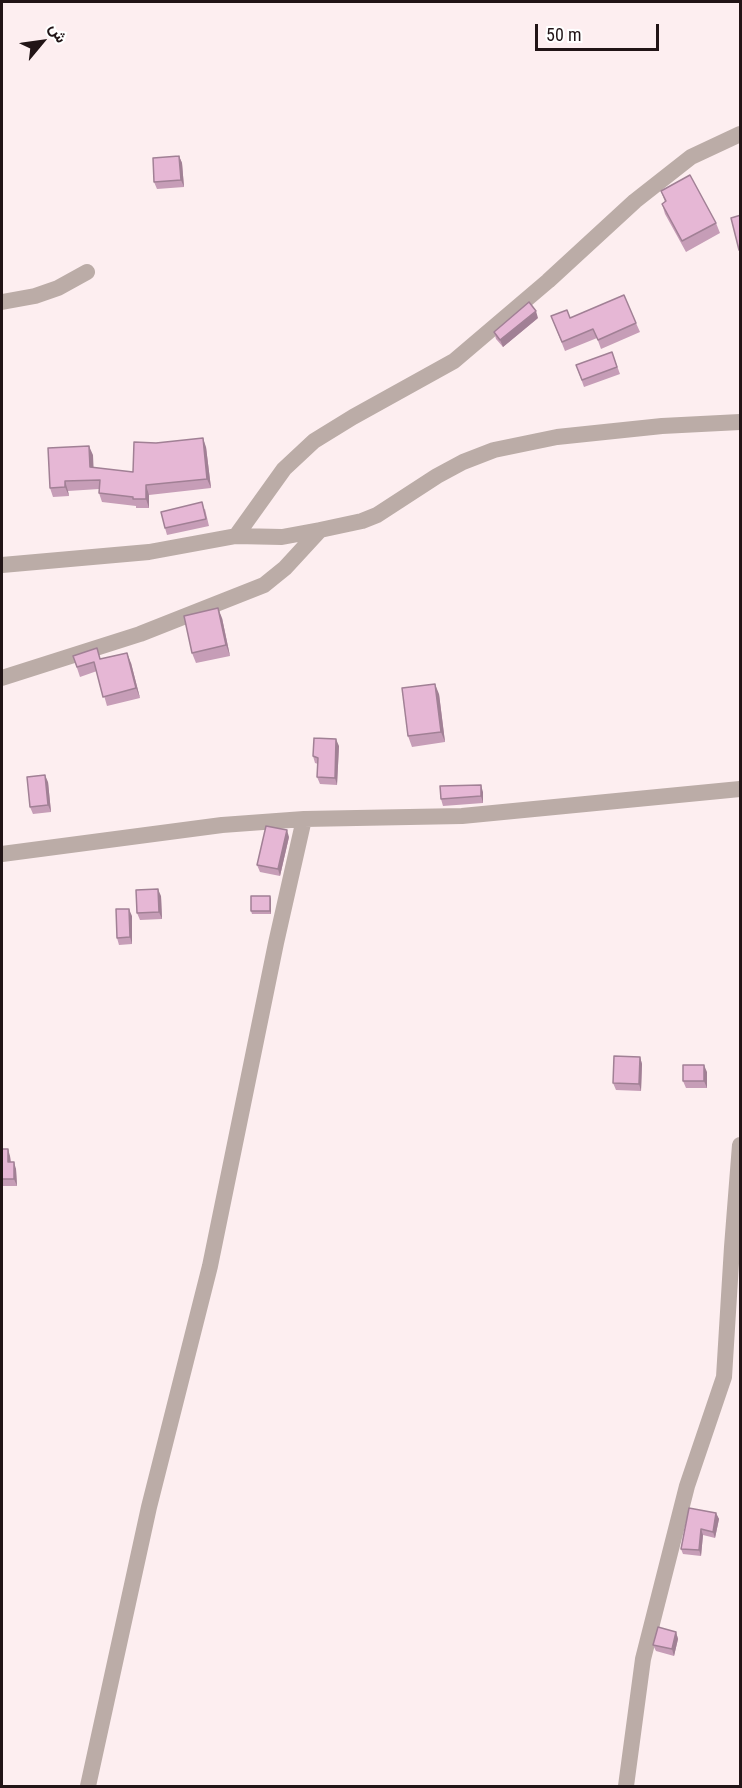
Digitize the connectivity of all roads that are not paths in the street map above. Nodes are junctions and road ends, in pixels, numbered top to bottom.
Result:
1 (741, 134) edge
2 (87, 272) dead end
3 (2, 302) edge
4 (741, 422) edge
5 (320, 530) junction
6 (236, 536) junction
7 (2, 565) edge
8 (2, 678) edge
9 (741, 789) edge
10 (304, 819) junction
11 (2, 854) edge
12 (741, 1145) edge
13 (724, 1377) junction
14 (741, 1383) edge
15 (88, 1786) edge
16 (626, 1786) edge

1 - 6 street
2 - 3 street
4 - 5 street
5 - 6 street
5 - 8 street
6 - 7 street
9 - 10 street
10 - 11 street
10 - 15 street
12 - 13 street
13 - 14 street
13 - 16 street

